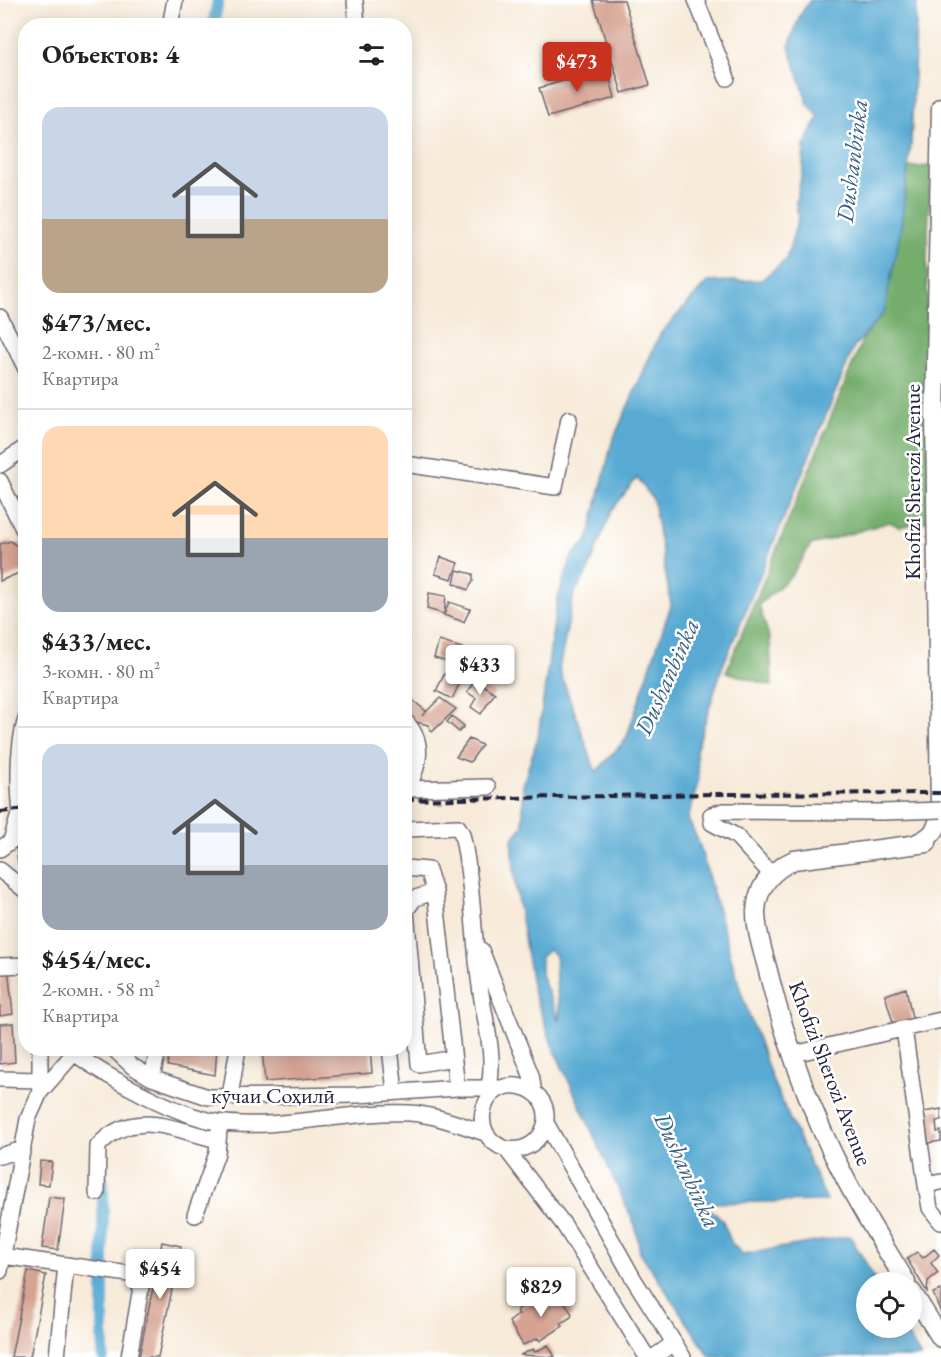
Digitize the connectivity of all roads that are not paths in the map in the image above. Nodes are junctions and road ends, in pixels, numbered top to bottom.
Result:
1 (173, 0) edge
2 (355, 0) edge
3 (696, 0) edge
4 (171, 18) edge
5 (356, 18) edge
6 (728, 78) dead end
7 (941, 107) edge
8 (0, 317) edge
9 (18, 353) edge
10 (568, 419) dead end
11 (18, 453) edge
12 (0, 465) edge
13 (412, 465) edge
14 (0, 481) edge
15 (938, 504) edge
16 (18, 519) edge
17 (412, 732) edge
18 (412, 774) edge
19 (488, 787) dead end
20 (412, 789) edge
21 (941, 810) edge
22 (18, 819) edge
23 (412, 829) edge
24 (941, 843) edge
25 (915, 844) junction
26 (0, 849) edge
27 (412, 869) edge
28 (0, 870) edge
29 (771, 874) junction
30 (18, 885) edge
31 (435, 892) junction
32 (412, 901) edge
33 (474, 935) junction
34 (18, 965) edge
35 (0, 966) edge
36 (412, 981) edge
37 (941, 1020) edge
38 (904, 1029) junction
39 (794, 1054) junction
40 (40, 1056) edge
41 (67, 1056) edge
42 (80, 1056) edge
43 (121, 1056) edge
44 (156, 1056) edge
45 (237, 1056) edge
46 (391, 1056) edge
47 (454, 1058) junction
48 (419, 1064) junction
49 (393, 1067) junction
50 (152, 1078) junction
51 (0, 1079) edge
52 (40, 1086) junction
53 (457, 1088) junction
54 (496, 1088) junction
55 (395, 1092) junction
56 (534, 1093) junction
57 (230, 1096) junction
58 (219, 1122) junction
59 (546, 1123) junction
60 (485, 1133) junction
61 (218, 1140) junction
62 (23, 1149) junction
63 (506, 1149) junction
64 (0, 1156) edge
65 (933, 1184) edge
66 (97, 1193) dead end
67 (195, 1215) dead end
68 (941, 1222) edge
69 (4, 1237) edge
70 (2, 1264) edge
71 (66, 1265) junction
72 (900, 1272) edge
73 (922, 1307) edge
74 (939, 1332) edge
75 (674, 1343) junction
76 (57, 1357) edge
77 (129, 1357) edge
78 (647, 1357) edge
79 (654, 1357) edge
80 (682, 1357) edge

1 - 4 street
2 - 5 street
3 - 6 street
7 - 15 main road, Khofizi Sherozi Avenue
8 - 9 street
10 - 13 street
11 - 12 street
14 - 16 street
15 - 25 main road, Khofizi Sherozi Avenue
17 - 18 street
19 - 20 street
21 - 29 street, bridge
22 - 26 street
23 - 33 street
24 - 25 main road
25 - 29 main road
27 - 31 street
28 - 30 street
29 - 39 main road, Khofizi Sherozi Avenue
31 - 32 street
31 - 47 street
33 - 54 street
33 - 56 street
34 - 35 street
36 - 48 street
37 - 38 street
38 - 39 street
38 - 65 street
39 - 72 main road, Khofizi Sherozi Avenue
40 - 52 street
41 - 52 street
42 - 58 street, кӯчаи Соҳилӣ
43 - 50 street, кӯчаи Соҳилӣ
44 - 50 street
45 - 57 street
46 - 49 street
47 - 48 street
47 - 53 street
48 - 49 street
49 - 55 street
50 - 57 street, кӯчаи Соҳилӣ
51 - 52 street
52 - 62 street
53 - 54 street, кӯчаи Соҳилӣ
53 - 55 street, кӯчаи Соҳилӣ
54 - 56 street, кӯчаи Соҳилӣ
54 - 60 street
55 - 57 street, кӯчаи Соҳилӣ
56 - 59 street
58 - 60 street, кӯчаи Соҳилӣ
58 - 61 street
59 - 63 street
59 - 75 street
60 - 63 street, кӯчаи Соҳилӣ
61 - 66 street
61 - 67 street
62 - 64 street
62 - 69 street
63 - 78 street, кӯчаи Соҳилӣ
65 - 68 street
69 - 70 street
70 - 71 street
71 - 76 street
71 - 77 street
73 - 74 main road
75 - 79 street
75 - 80 street

